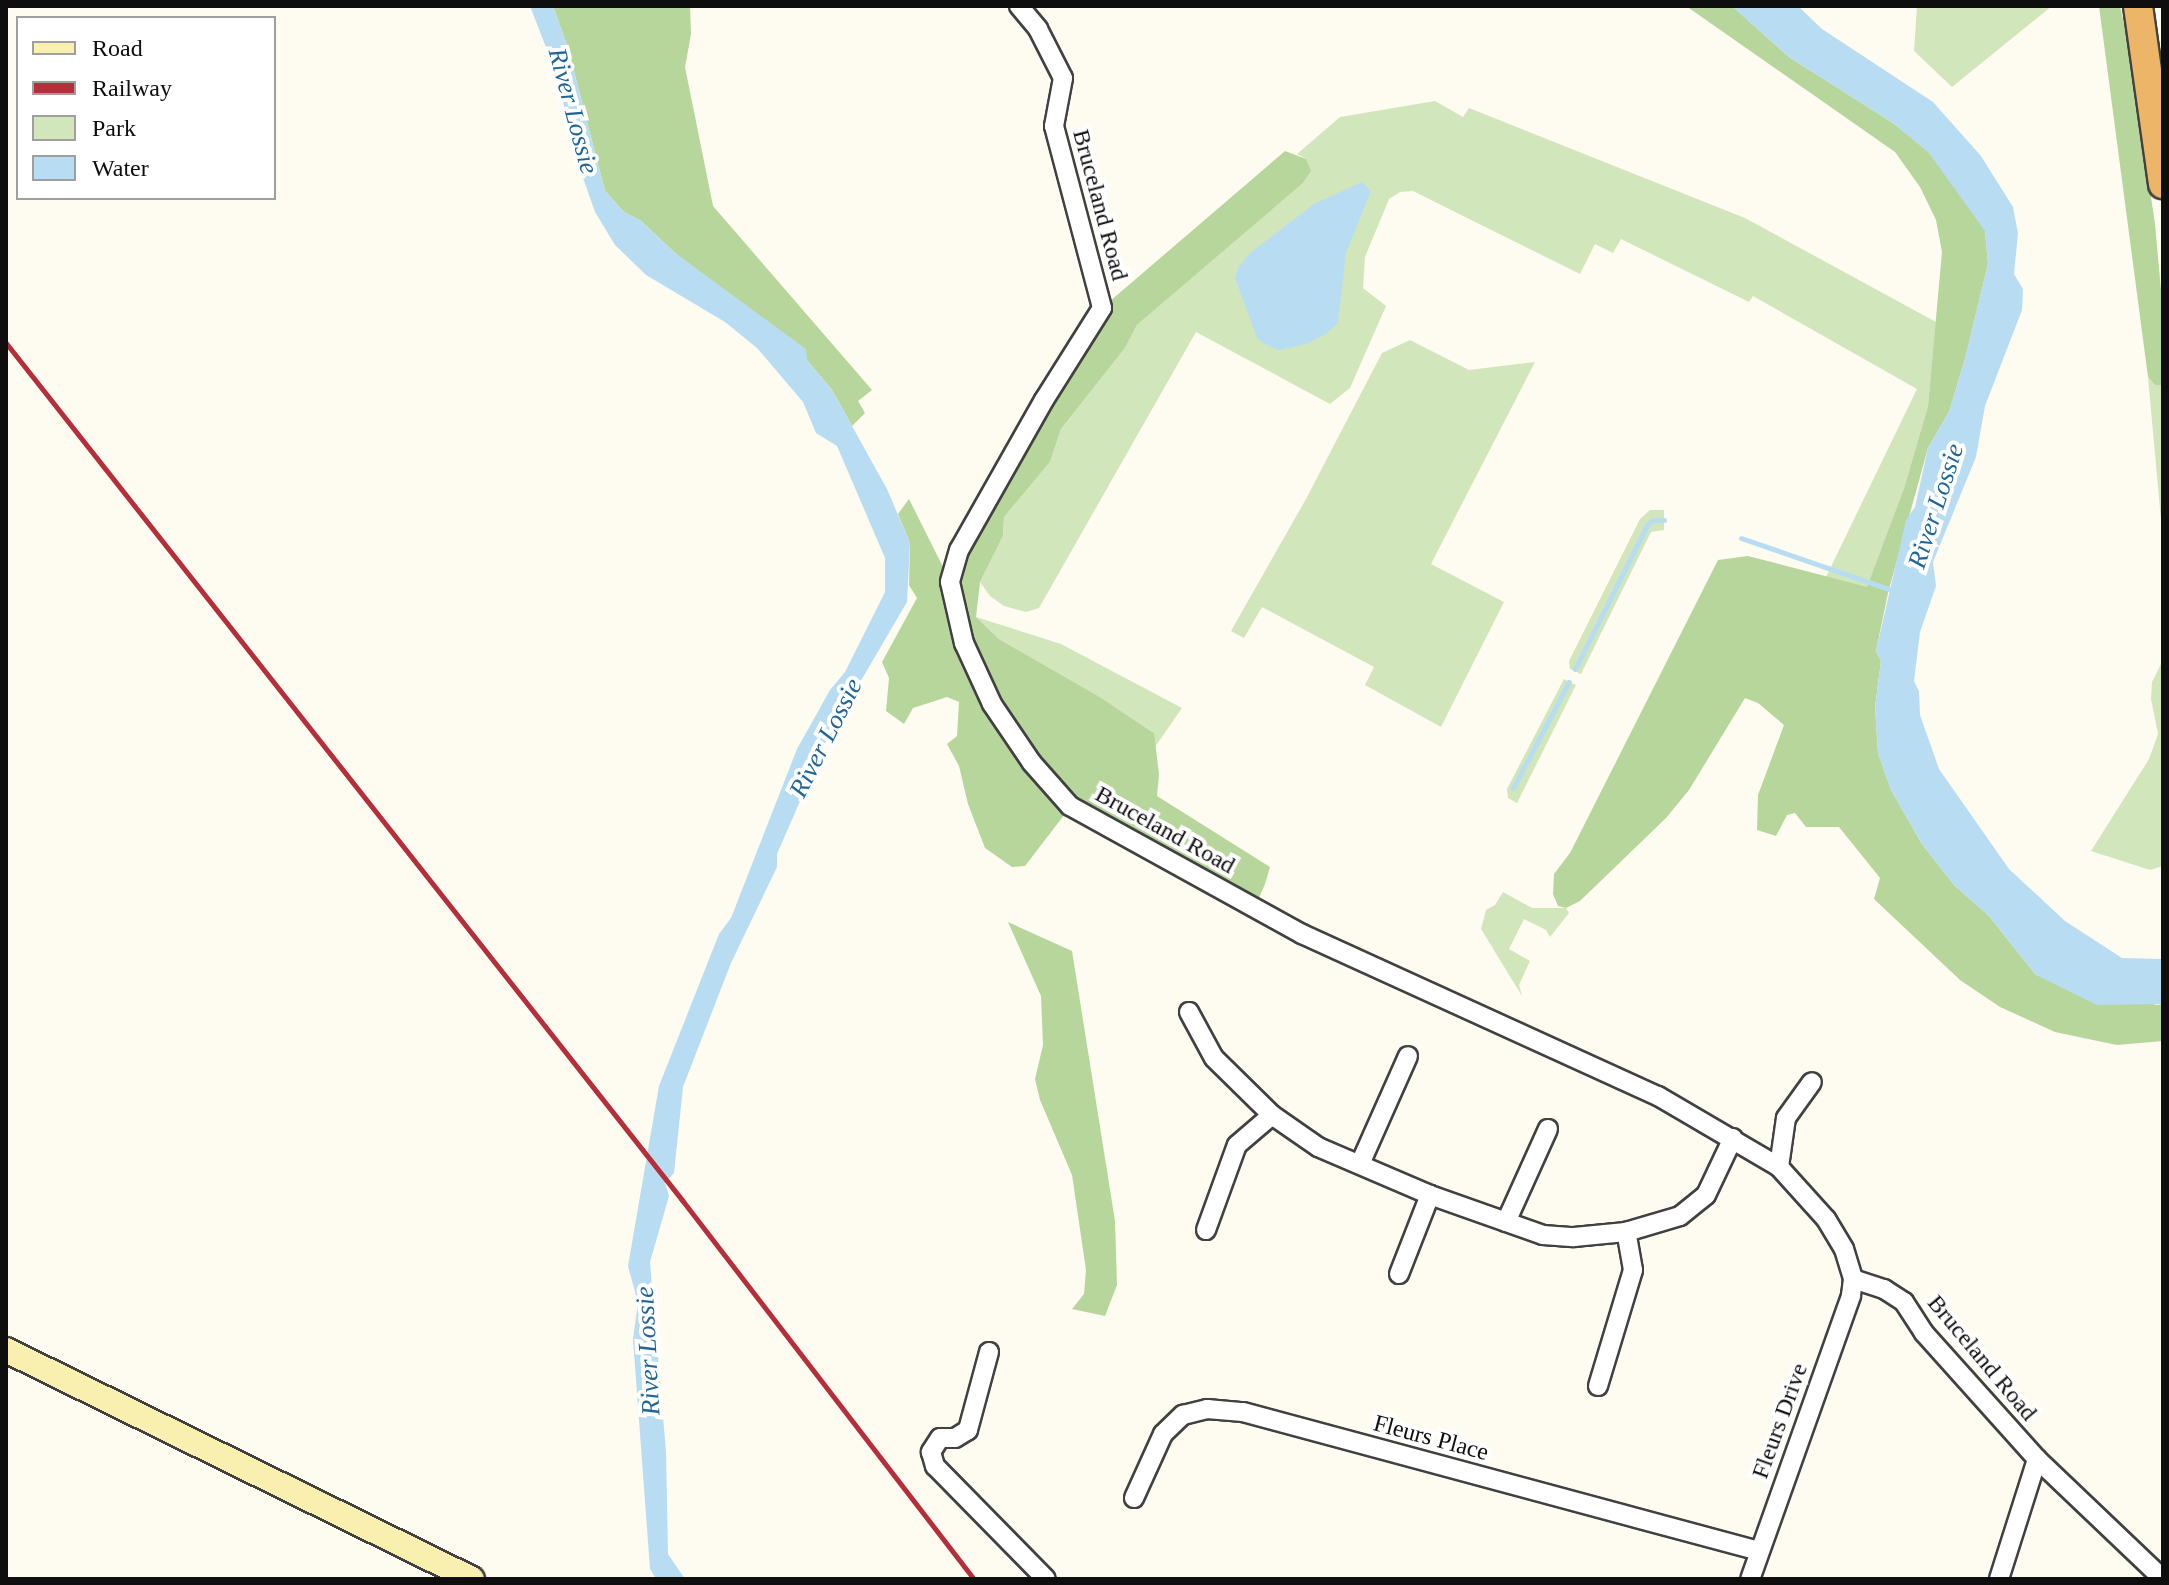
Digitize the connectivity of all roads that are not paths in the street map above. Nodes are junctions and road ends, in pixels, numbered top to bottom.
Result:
1 (1019, 6) edge
2 (2138, 6) edge
3 (2163, 184) edge
4 (1189, 1012) dead end
5 (1408, 1056) dead end
6 (1812, 1082) dead end
7 (1272, 1115) junction
8 (1548, 1129) dead end
9 (1733, 1138) junction
10 (1360, 1164) junction
11 (1779, 1167) junction
12 (1430, 1195) junction
13 (1506, 1222) junction
14 (1206, 1230) dead end
15 (1626, 1232) junction
16 (1399, 1274) dead end
17 (1853, 1279) junction
18 (6, 1350) edge
19 (989, 1352) dead end
20 (1598, 1386) dead end
21 (2037, 1459) junction
22 (1134, 1498) dead end
23 (1759, 1551) junction
24 (472, 1579) edge
25 (1046, 1579) edge
26 (1750, 1579) edge
27 (1999, 1579) edge
28 (2163, 1579) edge

1 - 9 street, Bruceland Road
2 - 3 highway
4 - 7 street
5 - 10 street
6 - 11 street
7 - 10 street
7 - 14 street
8 - 13 street
9 - 11 street, Bruceland Road
9 - 15 street
10 - 12 street
11 - 17 street, Bruceland Road
12 - 13 street
12 - 16 street
13 - 15 street
15 - 20 street
17 - 21 street, Bruceland Road
17 - 23 street, Fleurs Drive
18 - 24 main road
19 - 25 street
21 - 27 street
21 - 28 street, Bruceland Road
22 - 23 street, Fleurs Place
23 - 26 street, Fleurs Drive

